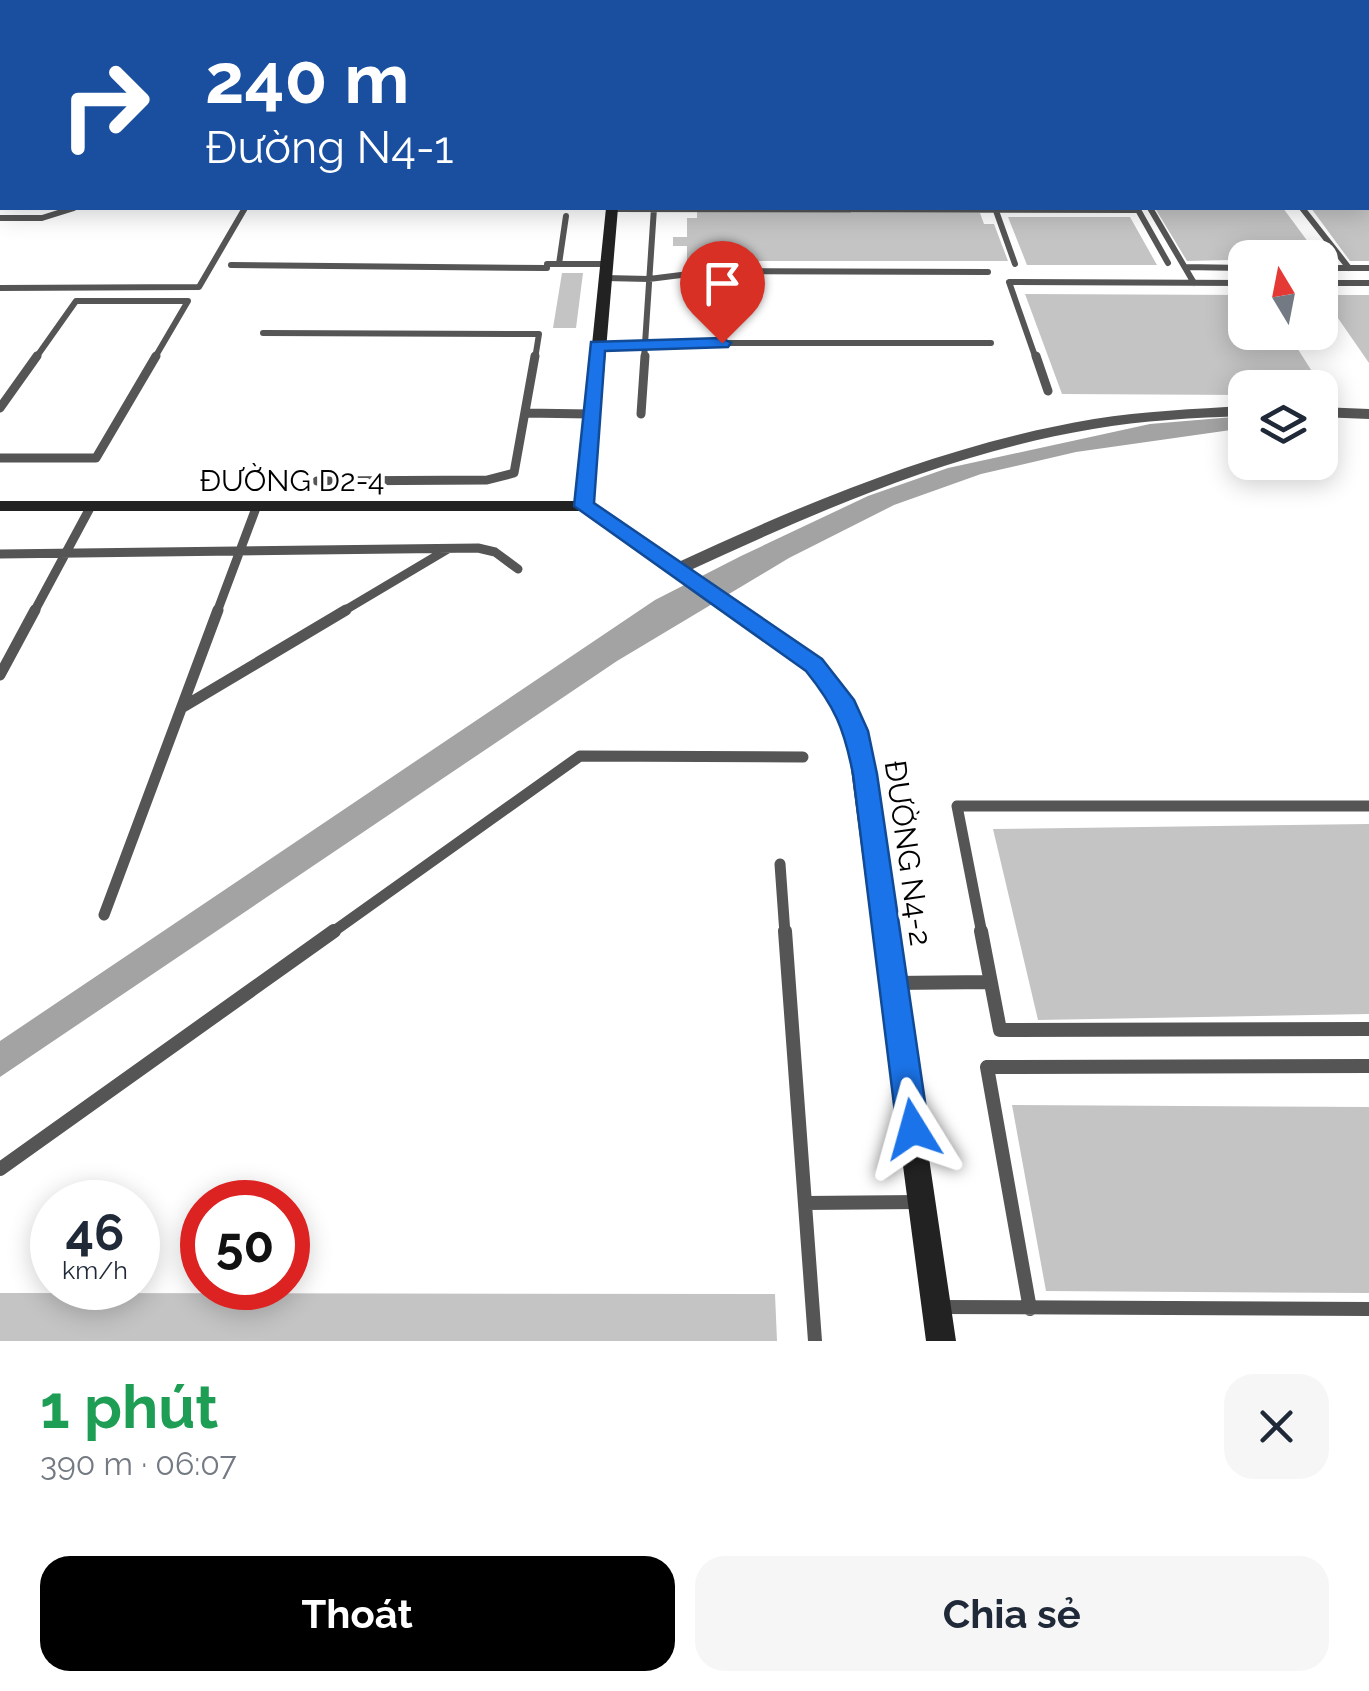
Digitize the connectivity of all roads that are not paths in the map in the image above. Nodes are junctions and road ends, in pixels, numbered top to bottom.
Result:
1 (68, 210) edge
2 (243, 210) edge
3 (612, 210) edge
4 (654, 210) edge
5 (995, 210) edge
6 (1139, 210) edge
7 (1151, 210) edge
8 (1304, 210) edge
9 (566, 216) dead end
10 (0, 218) edge
11 (1168, 262) dead end
12 (558, 264) junction
13 (1015, 264) dead end
14 (231, 265) dead end
15 (1184, 267) junction
16 (1228, 268) edge
17 (1338, 268) edge
18 (1349, 268) junction
19 (1369, 269) edge
20 (605, 271) junction
21 (988, 272) dead end
22 (649, 279) junction
23 (1194, 282) junction
24 (1228, 282) edge
25 (1338, 282) edge
26 (1369, 283) edge
27 (0, 288) edge
28 (263, 334) dead end
29 (645, 344) junction
30 (992, 344) dead end
31 (597, 346) junction
32 (1048, 391) dead end
33 (0, 408) edge
34 (1228, 412) edge
35 (526, 413) junction
36 (1338, 413) edge
37 (590, 414) junction
38 (641, 414) dead end
39 (1369, 414) edge
40 (0, 458) edge
41 (318, 482) dead end
42 (0, 506) edge
43 (91, 506) junction
44 (584, 506) junction
45 (256, 508) junction
46 (449, 549) junction
47 (240, 553) junction
48 (0, 554) edge
49 (65, 554) junction
50 (518, 569) dead end
51 (678, 569) junction
52 (0, 674) edge
53 (182, 708) junction
54 (802, 757) dead end
55 (1369, 806) edge
56 (780, 864) dead end
57 (104, 915) dead end
58 (990, 982) junction
59 (893, 983) junction
60 (1369, 1028) edge
61 (1369, 1066) edge
62 (0, 1169) edge
63 (923, 1202) junction
64 (805, 1204) junction
65 (937, 1307) junction
66 (1030, 1309) junction
67 (1369, 1309) edge
68 (815, 1341) edge
69 (942, 1341) edge

1 - 10 lane
2 - 27 lane
3 - 20 main road
4 - 22 lane
5 - 13 lane
6 - 11 lane
7 - 15 lane
8 - 18 lane
9 - 12 lane
12 - 14 lane
12 - 20 lane
15 - 16 lane
15 - 23 lane
17 - 18 lane
18 - 19 lane
20 - 22 lane
20 - 31 main road
21 - 22 lane
22 - 29 lane
23 - 24 lane
23 - 32 lane
25 - 26 lane
28 - 35 lane
29 - 30 lane
29 - 31 lane
29 - 38 lane
31 - 37 main road
33 - 40 lane
34 - 51 street
35 - 37 lane
35 - 41 lane
36 - 39 street
37 - 44 main road
42 - 43 main road, ĐƯỜNG D2-4
43 - 45 main road, ĐƯỜNG D2-4
43 - 49 lane
44 - 45 main road, ĐƯỜNG D2-4
44 - 51 main road, ĐƯỜNG N4-2
45 - 47 lane
46 - 47 lane
46 - 50 lane
46 - 53 lane
47 - 49 lane
47 - 53 lane
48 - 49 lane
49 - 52 lane
51 - 59 main road, ĐƯỜNG N4-2
53 - 57 lane
54 - 62 lane
55 - 58 lane
56 - 64 lane
58 - 59 lane
58 - 60 lane
59 - 63 main road, ĐƯỜNG N4-2
61 - 66 lane
63 - 64 lane
63 - 65 main road, ĐƯỜNG N4-2
64 - 68 lane
65 - 66 lane
65 - 69 main road, ĐƯỜNG N4-2
66 - 67 lane

